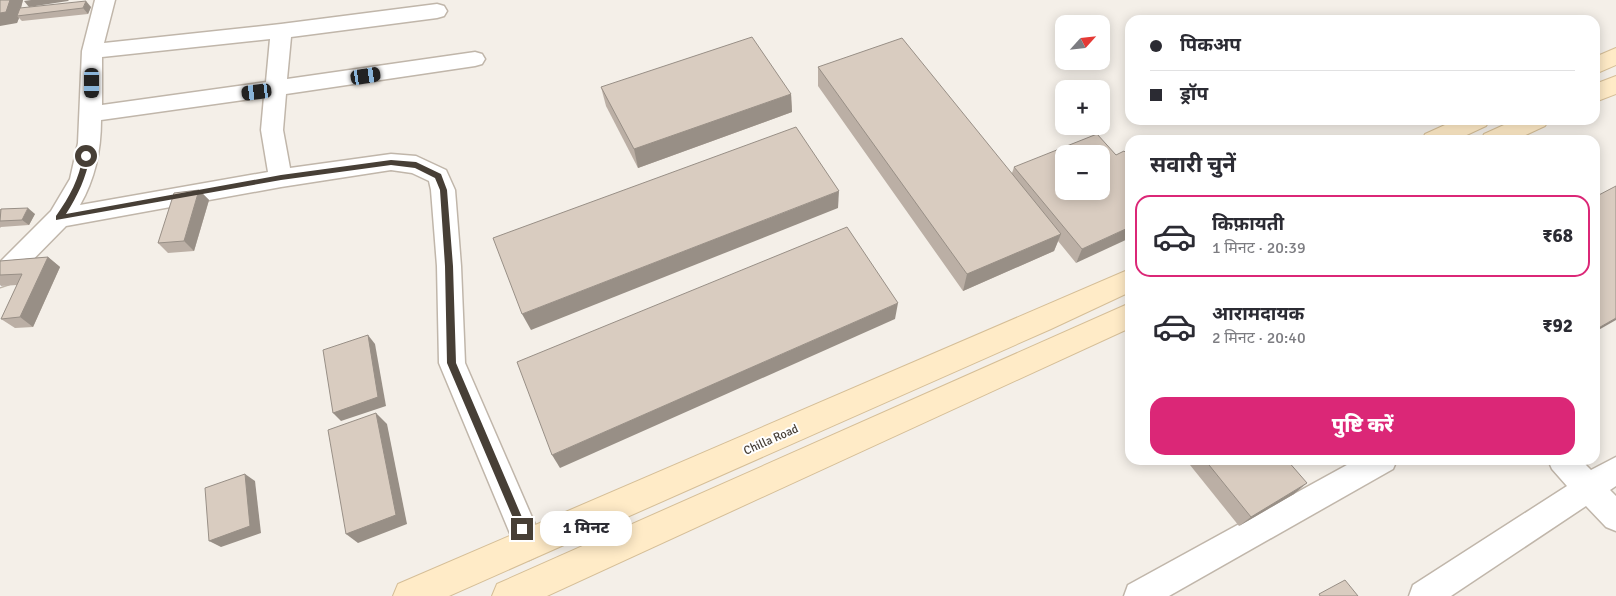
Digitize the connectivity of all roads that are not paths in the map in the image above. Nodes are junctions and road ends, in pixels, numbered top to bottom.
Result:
1 (105, 0) edge
2 (437, 11) dead end
3 (280, 31) junction
4 (92, 51) junction
5 (1616, 56) edge
6 (475, 59) dead end
7 (1600, 64) edge
8 (1616, 84) edge
9 (276, 89) junction
10 (1600, 92) edge
11 (92, 114) junction
12 (1467, 125) edge
13 (1526, 125) edge
14 (1445, 135) edge
15 (1504, 135) edge
16 (281, 178) junction
17 (59, 218) junction
18 (0, 277) edge
19 (1125, 282) edge
20 (1125, 317) edge
21 (972, 351) junction
22 (990, 378) junction
23 (1374, 465) edge
24 (1567, 465) edge
25 (1616, 470) edge
26 (1588, 487) junction
27 (1616, 517) edge
28 (530, 545) junction
29 (414, 595) edge
30 (509, 596) edge
31 (1139, 596) edge
32 (1424, 596) edge

1 - 4 street
2 - 3 street
3 - 4 street
3 - 9 street
4 - 11 street
5 - 7 main road
6 - 9 street
8 - 10 main road
9 - 11 street
9 - 16 street
11 - 17 street
12 - 14 main road
13 - 15 main road
16 - 17 street
16 - 28 street
17 - 18 street
19 - 21 main road, Chilla Road
20 - 22 main road
21 - 22 main road
21 - 28 main road, Chilla Road
22 - 30 main road
23 - 31 street
24 - 26 street
25 - 26 street
26 - 27 street
26 - 32 street
28 - 29 main road, Chilla Road

